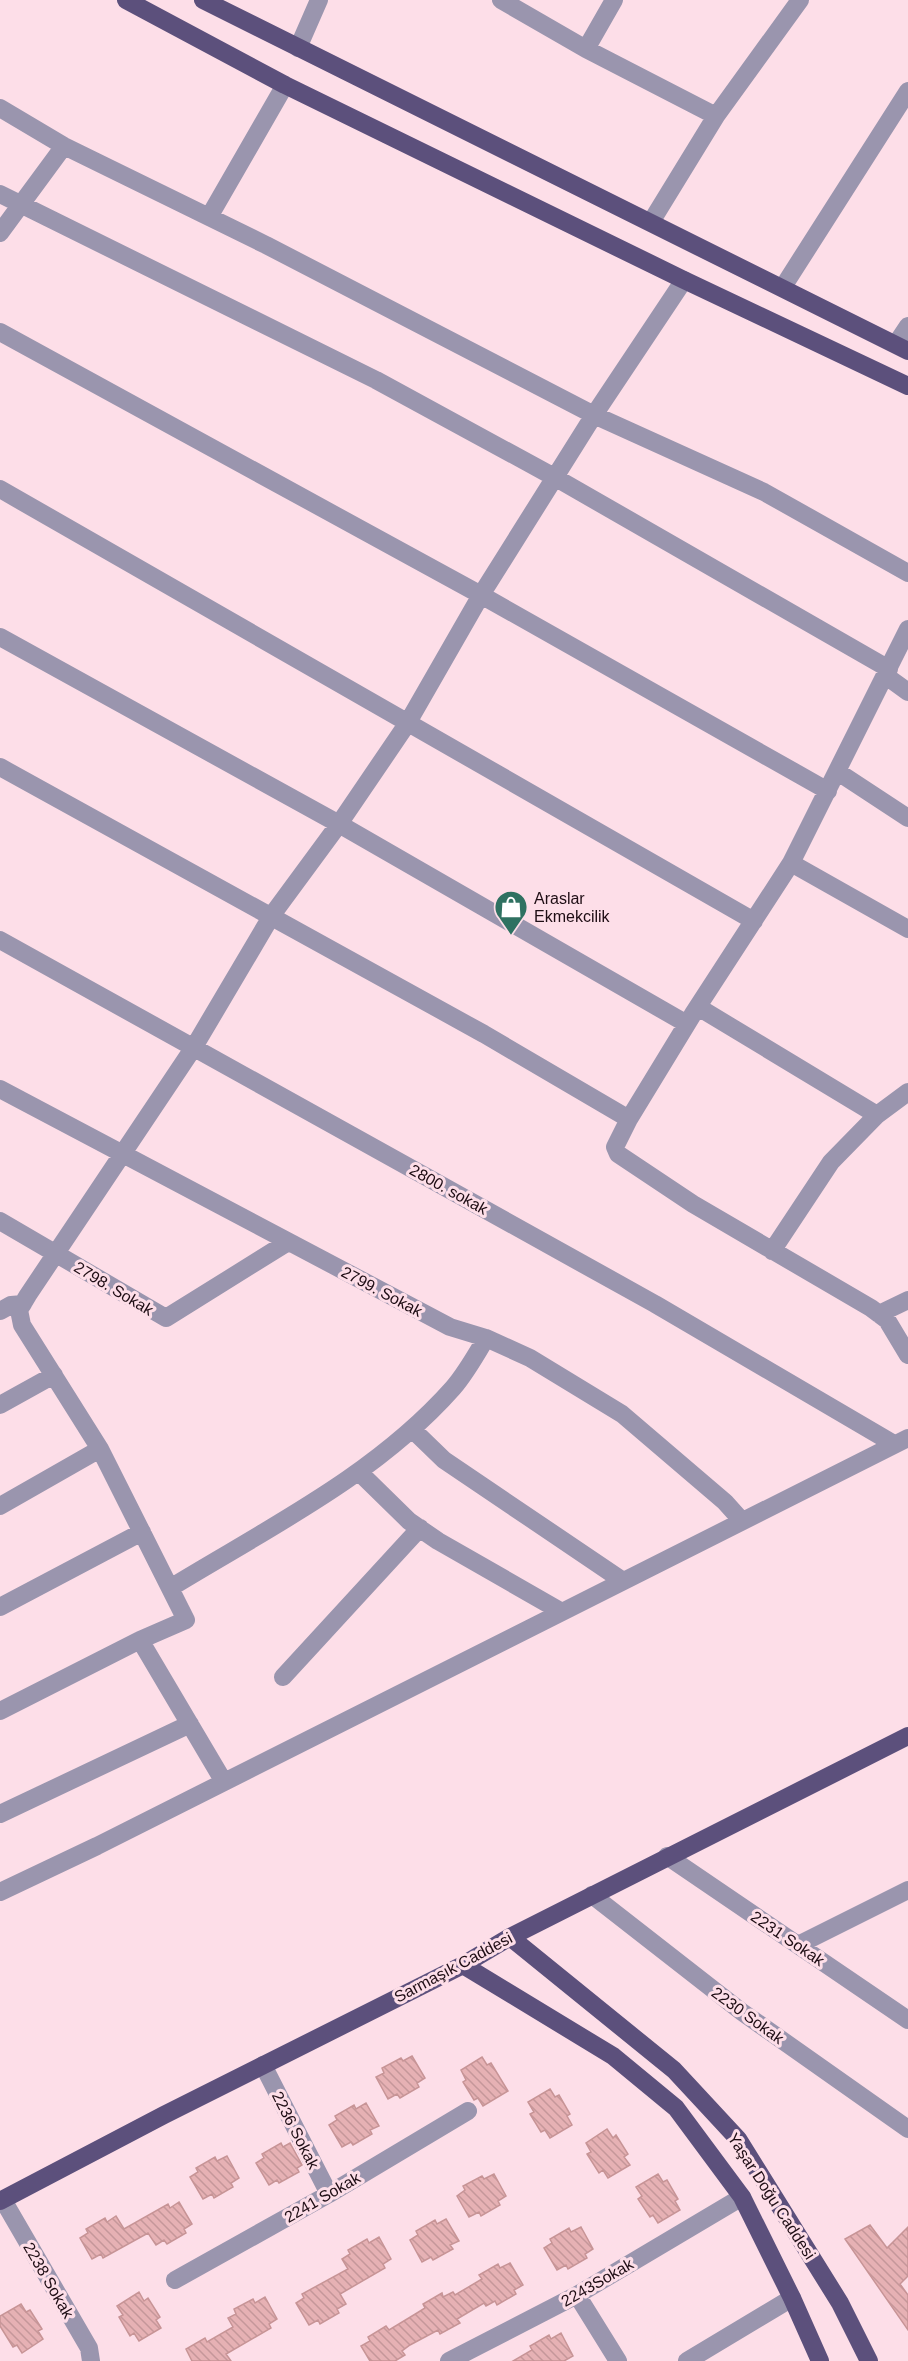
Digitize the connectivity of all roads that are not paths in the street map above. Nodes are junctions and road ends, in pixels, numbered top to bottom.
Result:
1 (126, 0) edge
2 (202, 0) edge
3 (319, 0) edge
4 (501, 0) edge
5 (614, 0) edge
6 (800, 0) edge
7 (298, 48) junction
8 (586, 48) junction
9 (285, 85) junction
10 (908, 91) edge
11 (0, 108) edge
12 (716, 116) junction
13 (64, 146) junction
14 (0, 194) edge
15 (22, 205) junction
16 (209, 217) junction
17 (651, 222) junction
18 (0, 233) edge
19 (684, 280) junction
20 (783, 287) junction
21 (908, 326) edge
22 (0, 332) edge
23 (902, 347) edge
24 (908, 386) edge
25 (594, 415) junction
26 (556, 478) junction
27 (0, 489) edge
28 (908, 573) edge
29 (482, 595) junction
30 (908, 629) edge
31 (0, 637) edge
32 (888, 673) junction
33 (908, 692) edge
34 (407, 724) junction
35 (0, 767) edge
36 (837, 772) junction
37 (828, 791) junction
38 (908, 818) edge
39 (339, 824) junction
40 (791, 863) junction
41 (272, 915) junction
42 (754, 921) junction
43 (908, 929) edge
44 (0, 940) edge
45 (698, 1007) junction
46 (687, 1024) junction
47 (194, 1047) junction
48 (0, 1089) edge
49 (908, 1092) edge
50 (877, 1114) junction
51 (629, 1119) junction
52 (123, 1155) junction
53 (0, 1221) edge
54 (288, 1242) junction
55 (772, 1251) junction
56 (57, 1254) junction
57 (908, 1300) edge
58 (23, 1304) junction
59 (0, 1311) edge
60 (879, 1314) junction
61 (486, 1338) junction
62 (908, 1355) edge
63 (54, 1375) junction
64 (0, 1405) edge
65 (413, 1430) junction
66 (901, 1441) edge
67 (100, 1449) junction
68 (359, 1472) junction
69 (0, 1506) edge
70 (742, 1521) junction
71 (420, 1528) junction
72 (142, 1532) junction
73 (623, 1581) junction
74 (170, 1588) junction
75 (0, 1607) edge
76 (562, 1612) junction
77 (140, 1640) junction
78 (283, 1677) dead end
79 (0, 1711) edge
80 (190, 1724) junction
81 (908, 1736) edge
82 (224, 1782) junction
83 (0, 1814) edge
84 (667, 1856) junction
85 (908, 1890) edge
86 (0, 1892) edge
87 (592, 1896) junction
88 (510, 1937) junction
89 (798, 1945) junction
90 (463, 1965) junction
91 (908, 2020) edge
92 (262, 2065) junction
93 (468, 2111) dead end
94 (908, 2129) edge
95 (329, 2194) junction
96 (742, 2197) junction
97 (1, 2201) edge
98 (175, 2280) dead end
99 (577, 2295) junction
100 (792, 2298) junction
101 (91, 2361) edge
102 (449, 2361) edge
103 (618, 2361) edge
104 (687, 2361) edge
105 (820, 2361) edge
106 (869, 2361) edge

1 - 9 main road
2 - 7 main road
3 - 7 street
4 - 8 street
5 - 8 street
6 - 12 street
7 - 17 main road
8 - 12 street
9 - 16 street
9 - 19 main road
10 - 20 street
11 - 13 street
12 - 17 street
13 - 15 street
13 - 16 street
14 - 15 street
15 - 18 street
15 - 26 street
16 - 25 street
17 - 20 main road
19 - 24 main road
19 - 25 street
20 - 23 main road
21 - 23 street
22 - 29 street
25 - 26 street
25 - 28 street
26 - 29 street
26 - 32 street
27 - 34 street
29 - 34 street
29 - 37 street
30 - 32 street
31 - 39 street
32 - 33 street
32 - 36 street
34 - 39 street
34 - 42 street
35 - 41 street
36 - 37 street
36 - 38 street
37 - 40 street
39 - 41 street
39 - 46 street
40 - 42 street
40 - 43 street
41 - 47 street
41 - 51 street
42 - 45 street
44 - 47 street, 2800. sokak
45 - 46 street
45 - 50 street
46 - 51 street
47 - 52 street
47 - 66 street, 2800. sokak
48 - 52 street, 2799. Sokak
49 - 50 street
50 - 55 street
51 - 55 street
52 - 54 street, 2799. Sokak
52 - 56 street
53 - 56 street, 2798. Sokak
54 - 56 street, 2798. Sokak
54 - 61 street, 2799. Sokak
55 - 60 street
56 - 58 street
57 - 60 street
58 - 59 street
58 - 63 street
60 - 62 street
61 - 65 street
61 - 70 street, 2799. Sokak
63 - 64 street
63 - 67 street
65 - 68 street
65 - 73 street
66 - 70 street
67 - 69 street
67 - 72 street
68 - 71 street
68 - 74 street
70 - 73 street
71 - 76 street
71 - 78 street
72 - 74 street
72 - 75 street
73 - 76 street
74 - 77 street
76 - 82 street
77 - 79 street
77 - 80 street
80 - 82 street
80 - 83 street
81 - 84 main road, Sarmaşık Caddesi
82 - 86 street
84 - 87 main road, Sarmaşık Caddesi
84 - 89 street, 2231 Sokak
85 - 89 street
87 - 88 main road, Sarmaşık Caddesi
87 - 94 street, 2230 Sokak
88 - 90 main road, Sarmaşık Caddesi
88 - 106 main road, Yaşar Doğu Caddesi
89 - 91 street, 2231 Sokak
90 - 92 main road, Sarmaşık Caddesi
90 - 96 main road, Yaşar Doğu Caddesi
92 - 95 street, 2236 Sokak
92 - 97 main road, Sarmaşık Caddesi
93 - 95 street, 2241 Sokak
95 - 98 street, 2241 Sokak
96 - 99 street, 2243Sokak
96 - 100 main road, Yaşar Doğu Caddesi
97 - 101 street, 2238 Sokak
99 - 102 street, 2243Sokak
99 - 103 street
100 - 104 street
100 - 105 main road, Yaşar Doğu Caddesi

